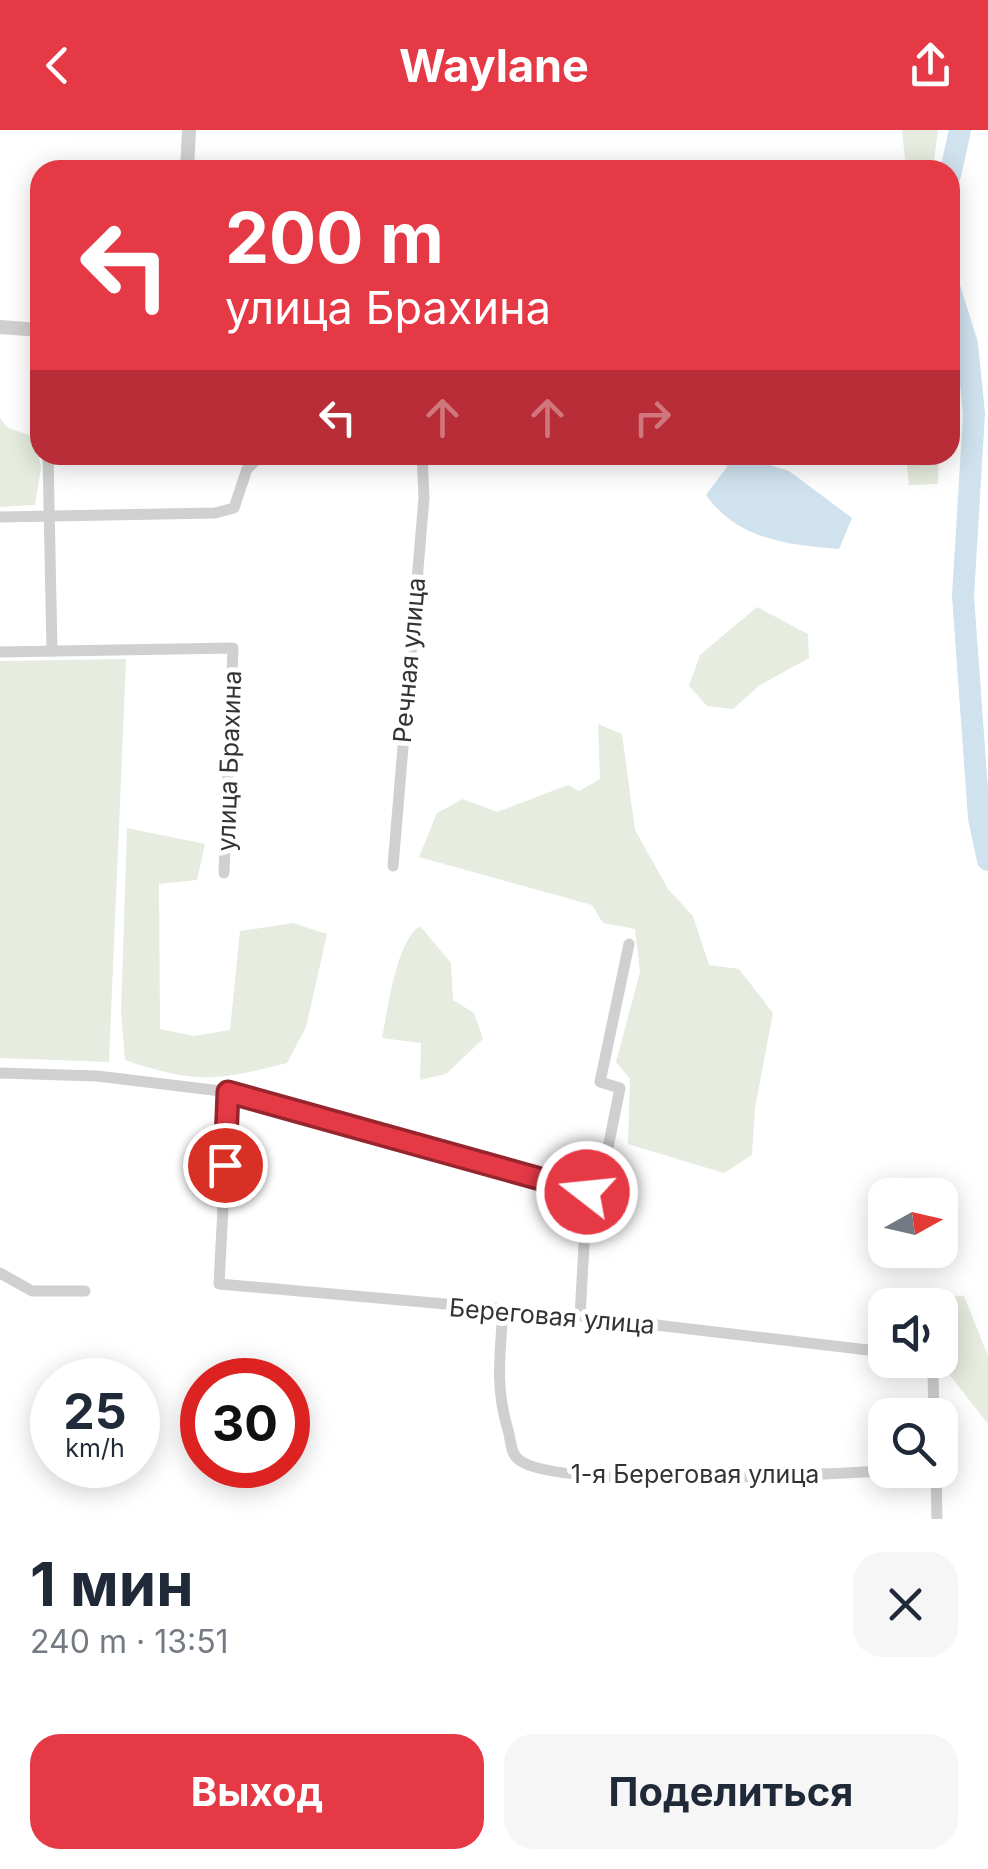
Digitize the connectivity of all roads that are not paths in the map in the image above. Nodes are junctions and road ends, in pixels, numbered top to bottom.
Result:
1 (189, 130) edge
2 (188, 160) edge
3 (0, 327) edge
4 (30, 329) edge
5 (48, 465) edge
6 (252, 465) edge
7 (422, 465) edge
8 (49, 515) junction
9 (0, 517) edge
10 (52, 651) junction
11 (0, 652) edge
12 (394, 866) dead end
13 (224, 874) dead end
14 (630, 944) dead end
15 (0, 1073) edge
16 (228, 1092) junction
17 (587, 1192) junction
18 (0, 1273) edge
19 (86, 1292) dead end
20 (503, 1310) junction
21 (580, 1316) junction
22 (868, 1350) edge
23 (868, 1471) edge
24 (937, 1488) edge
25 (938, 1519) edge

1 - 2 street
3 - 4 street
5 - 8 street
6 - 8 street
7 - 12 street, Речная улица
8 - 9 street
8 - 10 street
10 - 11 street
10 - 13 street, улица Брахина
14 - 17 street
15 - 16 street
16 - 17 street
16 - 20 street, Береговая улица
17 - 21 street
18 - 19 street
20 - 21 street, Береговая улица
20 - 23 street, 1-я Береговая улица
21 - 22 street, Береговая улица
24 - 25 street

